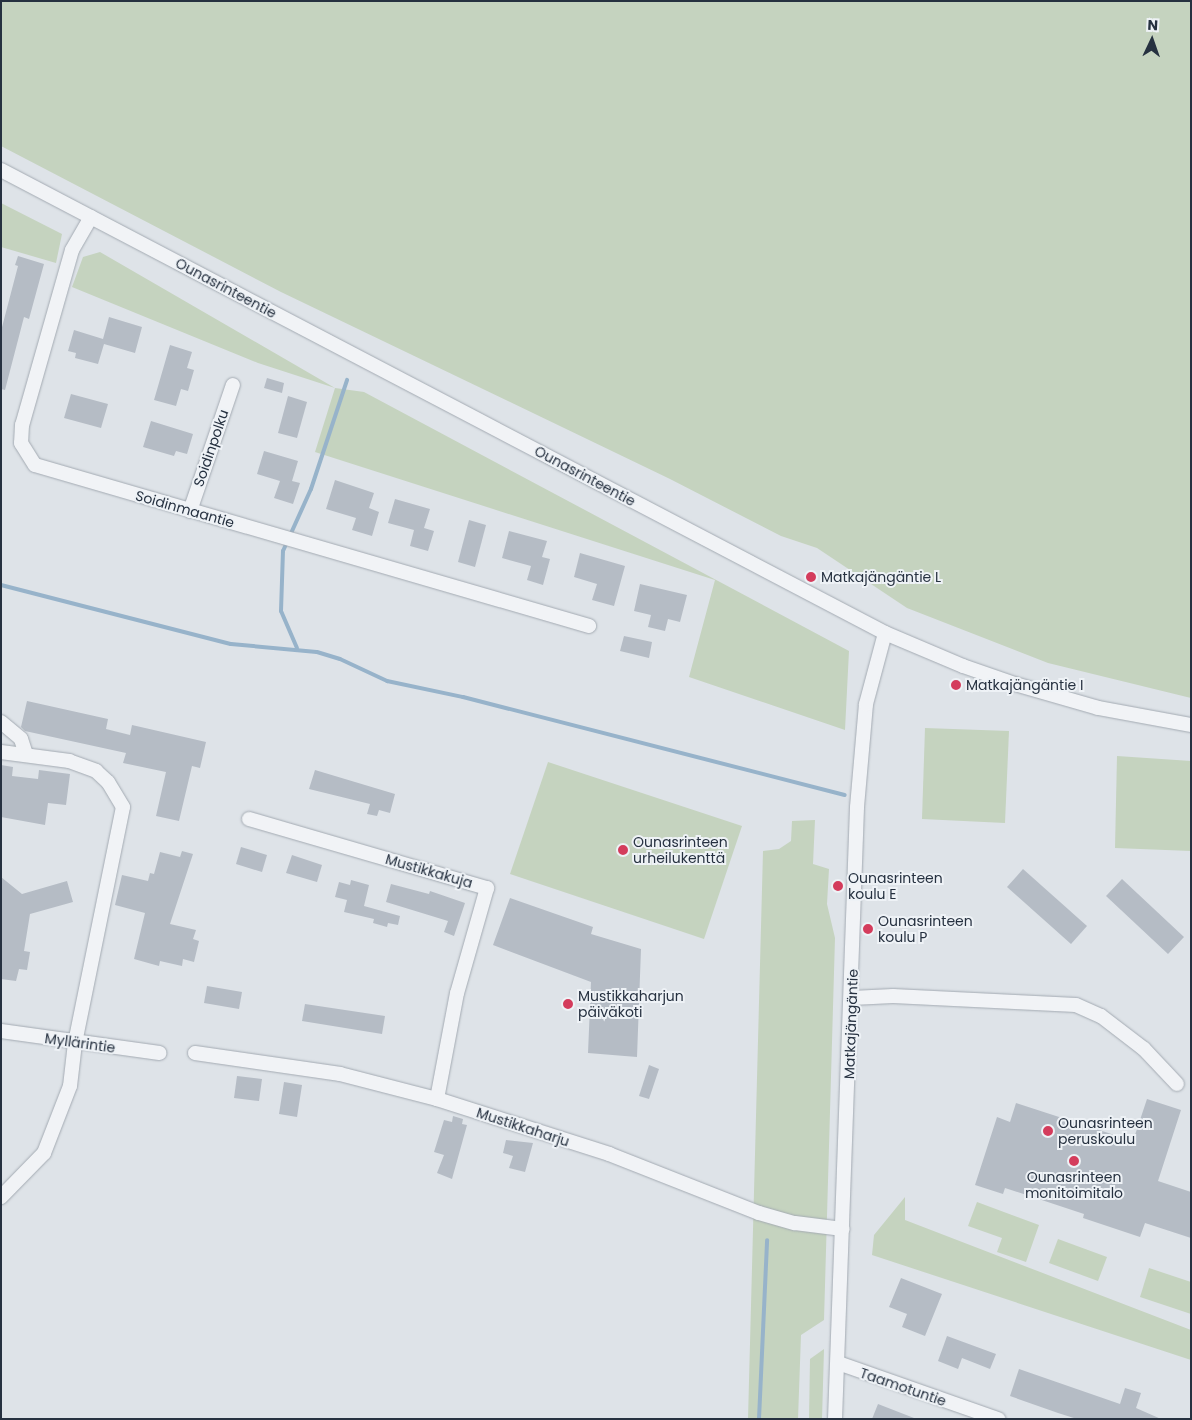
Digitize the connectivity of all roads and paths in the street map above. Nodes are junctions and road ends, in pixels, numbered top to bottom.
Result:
1 (1, 170) edge
2 (91, 218) junction
3 (232, 385) dead end
4 (190, 511) junction
5 (589, 626) dead end
6 (885, 633) junction
7 (1, 722) edge
8 (1191, 725) edge
9 (1, 752) edge
10 (26, 754) junction
11 (249, 819) dead end
12 (852, 998) junction
13 (1, 1031) edge
14 (75, 1043) junction
15 (159, 1053) dead end
16 (195, 1053) dead end
17 (1177, 1084) dead end
18 (437, 1100) junction
19 (1, 1197) edge
20 (843, 1229) junction
21 (838, 1363) junction
22 (835, 1419) edge
23 (998, 1419) edge

1 - 2 street, Ounasrinteentie
2 - 4 street, Soidinmaantie
2 - 6 street, Ounasrinteentie
3 - 4 street, Soidinpolku
4 - 5 street, Soidinmaantie
6 - 8 street, Ounasrinteentie
6 - 12 street, Matkajängäntie
7 - 10 street
9 - 10 street
10 - 14 street
11 - 18 street, Mustikkakuja
12 - 17 street
12 - 20 street, Matkajängäntie
13 - 14 street, Myllärintie
14 - 15 street, Myllärintie
14 - 19 street
16 - 18 street, Mustikkaharju
18 - 20 street, Mustikkaharju
20 - 21 street, Matkajängäntie
21 - 22 street, Matkajängäntie
21 - 23 street, Taamotuntie

